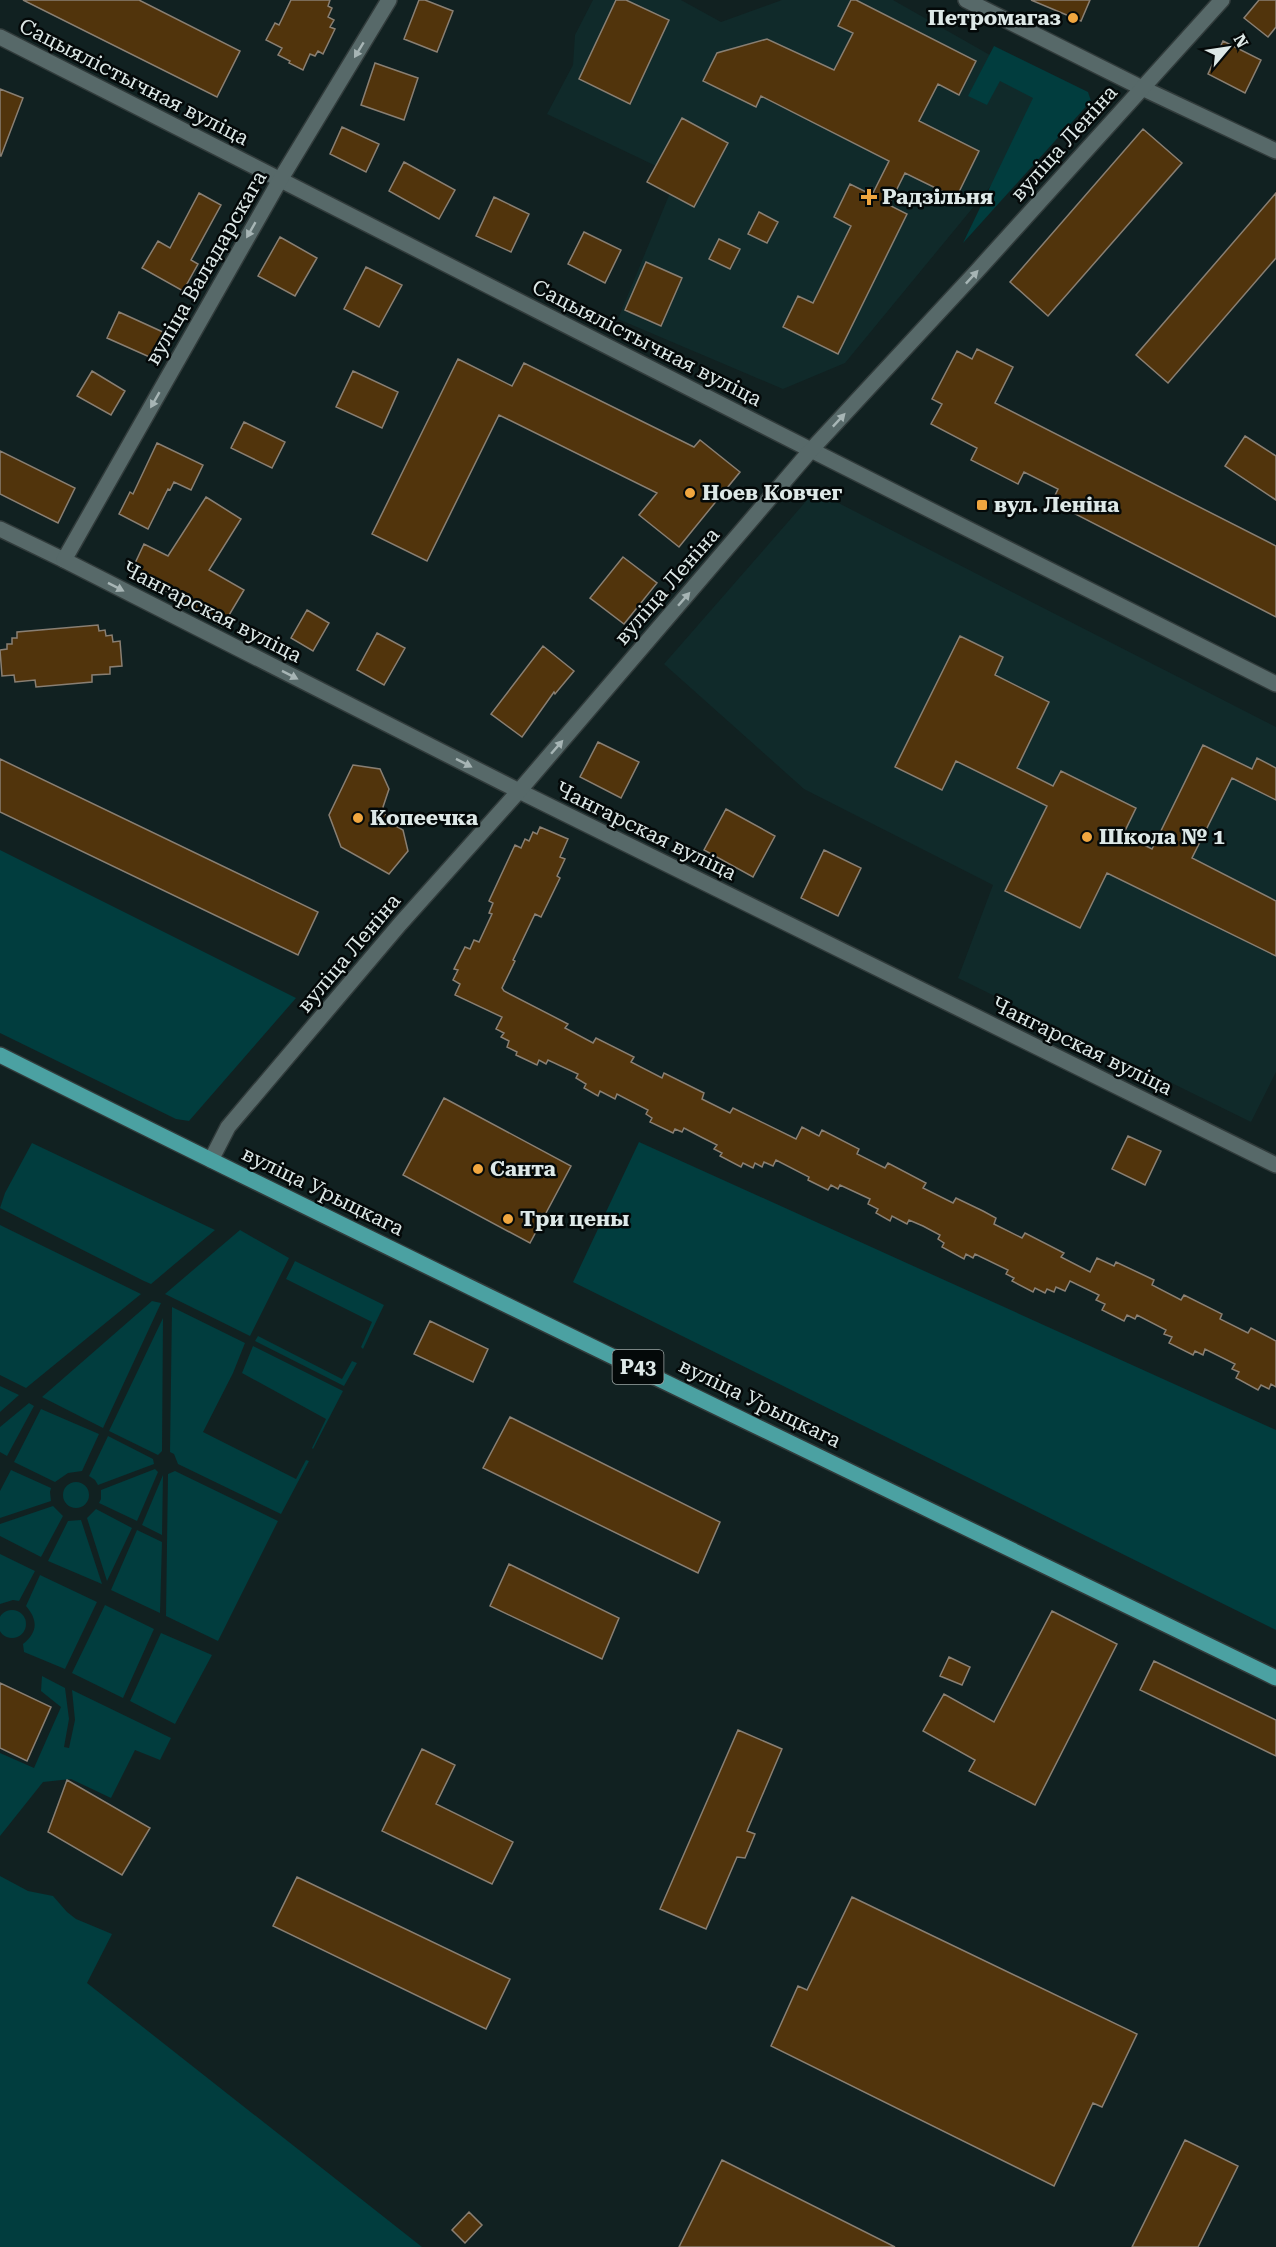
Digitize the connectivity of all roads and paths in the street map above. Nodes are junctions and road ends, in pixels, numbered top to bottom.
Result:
1 (389, 0) edge
2 (966, 0) edge
3 (1222, 0) edge
4 (0, 37) edge
5 (1143, 88) junction
6 (1276, 151) edge
7 (280, 180) junction
8 (811, 450) junction
9 (0, 529) edge
10 (64, 560) junction
11 (1276, 684) edge
12 (519, 791) junction
13 (0, 1055) edge
14 (211, 1160) junction
15 (1276, 1165) edge
16 (1276, 1678) edge

1 -> 7 main road, вуліца Валадарскага
2 - 5 main road
3 - 5 main road, вуліца Леніна
4 - 7 main road, Сацыялістычная вуліца
5 - 6 main road
8 -> 5 main road, вуліца Леніна
7 - 8 main road, Сацыялістычная вуліца
7 -> 10 main road, вуліца Валадарскага
8 - 11 main road, Сацыялістычная вуліца
12 -> 8 main road, вуліца Леніна
9 - 10 main road, Чангарская вуліца
10 -> 12 main road, Чангарская вуліца
12 - 14 main road, вуліца Леніна
12 - 15 main road, Чангарская вуліца
13 - 14 main road, вуліца Урыцкага / Р43
14 - 16 main road, вуліца Урыцкага / Р43

